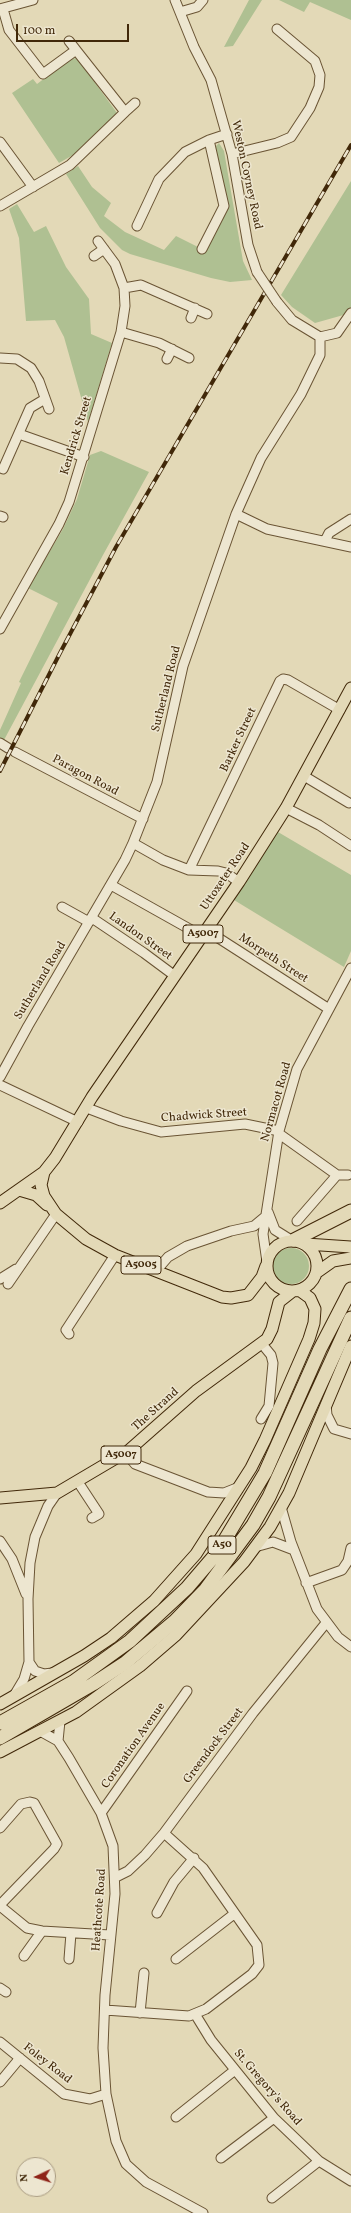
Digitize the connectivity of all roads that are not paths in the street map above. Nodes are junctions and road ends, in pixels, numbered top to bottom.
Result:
1 (33, 0) edge
2 (175, 0) edge
3 (203, 0) edge
4 (1, 9) edge
5 (180, 12) junction
6 (277, 29) dead end
7 (69, 40) dead end
8 (76, 50) junction
9 (135, 104) dead end
10 (125, 112) junction
11 (227, 134) junction
12 (209, 140) junction
13 (0, 142) edge
14 (232, 154) junction
15 (33, 187) junction
16 (0, 206) edge
17 (137, 226) dead end
18 (98, 241) dead end
19 (104, 249) junction
20 (202, 249) dead end
21 (94, 256) dead end
22 (124, 288) junction
23 (195, 308) junction
24 (351, 313) edge
25 (207, 314) dead end
26 (191, 318) dead end
27 (121, 332) junction
28 (320, 337) junction
29 (172, 349) junction
30 (0, 358) edge
31 (189, 358) dead end
32 (167, 359) dead end
33 (45, 399) junction
34 (49, 409) dead end
35 (19, 434) junction
36 (84, 457) junction
37 (3, 464) edge
38 (236, 514) junction
39 (351, 520) edge
40 (325, 541) junction
41 (351, 547) edge
42 (0, 629) edge
43 (351, 688) edge
44 (340, 710) junction
45 (8, 748) edge
46 (304, 776) junction
47 (350, 803) dead end
48 (286, 808) junction
49 (143, 819) junction
50 (133, 843) junction
51 (351, 846) edge
52 (189, 870) junction
53 (239, 882) junction
54 (111, 885) junction
55 (62, 907) dead end
56 (90, 920) junction
57 (204, 933) junction
58 (351, 969) edge
59 (175, 976) junction
60 (329, 1009) junction
61 (0, 1077) edge
62 (0, 1085) edge
63 (87, 1108) junction
64 (78, 1122) junction
65 (278, 1132) junction
66 (44, 1172) junction
67 (337, 1175) junction
68 (348, 1175) dead end
69 (19, 1190) junction
70 (0, 1203) edge
71 (351, 1211) edge
72 (55, 1212) junction
73 (266, 1212) junction
74 (297, 1221) dead end
75 (297, 1242) junction
76 (351, 1247) edge
77 (115, 1255) junction
78 (351, 1258) edge
79 (267, 1264) junction
80 (156, 1271) junction
81 (316, 1273) junction
82 (4, 1282) edge
83 (351, 1289) edge
84 (296, 1291) junction
85 (351, 1318) edge
86 (69, 1334) dead end
87 (262, 1344) junction
88 (351, 1346) edge
89 (326, 1405) junction
90 (261, 1418) dead end
91 (351, 1434) edge
92 (128, 1451) junction
93 (78, 1482) junction
94 (239, 1487) junction
95 (57, 1493) junction
96 (0, 1498) edge
97 (281, 1507) junction
98 (92, 1518) dead end
99 (0, 1541) edge
100 (255, 1547) junction
101 (351, 1548) edge
102 (294, 1550) junction
103 (12, 1559) junction
104 (30, 1563) junction
105 (306, 1583) junction
106 (28, 1599) junction
107 (326, 1623) junction
108 (351, 1647) edge
109 (29, 1662) junction
110 (52, 1673) junction
111 (187, 1691) dead end
112 (15, 1694) junction
113 (0, 1704) edge
114 (60, 1721) junction
115 (0, 1723) edge
116 (40, 1731) junction
117 (0, 1738) edge
118 (58, 1741) junction
119 (0, 1752) edge
120 (101, 1813) junction
121 (0, 1828) edge
122 (164, 1833) junction
123 (194, 1858) junction
124 (116, 1877) junction
125 (0, 1906) edge
126 (158, 1913) dead end
127 (234, 1914) junction
128 (42, 1931) junction
129 (71, 1932) junction
130 (110, 1935) junction
131 (24, 1956) dead end
132 (69, 1959) dead end
133 (176, 1959) dead end
134 (144, 1973) dead end
135 (105, 2010) junction
136 (140, 2013) junction
137 (195, 2014) junction
138 (0, 2042) edge
139 (20, 2058) junction
140 (235, 2070) junction
141 (0, 2082) edge
142 (106, 2094) junction
143 (176, 2117) dead end
144 (274, 2118) junction
145 (221, 2158) dead end
146 (319, 2161) junction
147 (351, 2181) edge
148 (272, 2198) dead end
149 (199, 2212) edge

1 - 4 street
2 - 5 street, Weston Coyney Road
3 - 5 street
4 - 8 street
5 - 11 street, Weston Coyney Road
6 - 14 street
7 - 8 street
8 - 10 street
9 - 10 street
10 - 15 street
11 - 12 street
11 - 14 street, Weston Coyney Road
12 - 17 street
12 - 20 street
13 - 15 street
14 - 28 street, Weston Coyney Road, bridge
15 - 16 street
18 - 19 street, Kendrick Street
19 - 21 street
19 - 22 street, Kendrick Street
22 - 23 street
22 - 27 street, Kendrick Street
23 - 25 street
23 - 26 street
24 - 28 street
27 - 29 street
27 - 36 street, Kendrick Street
28 - 38 street, Sutherland Road
29 - 31 street
29 - 32 street
30 - 33 street
33 - 34 street
33 - 35 street
35 - 36 street
35 - 37 street
36 - 42 street, Kendrick Street
38 - 40 street
38 - 49 street, Sutherland Road
39 - 40 street
40 - 41 street
43 - 44 main road, Uttoxeter Road / A5007
44 - 46 main road, Uttoxeter Road / A5007
44 - 52 street, Barker Street
45 - 49 street, Paragon Road
46 - 47 street
46 - 48 main road, Uttoxeter Road / A5007
48 - 51 street
48 - 53 main road, Uttoxeter Road / A5007
49 - 50 street, Sutherland Road
50 - 52 street
50 - 54 street, Sutherland Road
52 - 53 street
53 - 57 main road, Uttoxeter Road / A5007
54 - 56 street, Sutherland Road
54 - 57 street, Morpeth Street
55 - 56 street, Landon Street
56 - 59 street, Landon Street
56 - 61 street, Sutherland Road
57 - 59 main road, Uttoxeter Road / A5007
57 - 60 street, Morpeth Street
58 - 60 street, Normacot Road
59 - 63 main road, Uttoxeter Road / A5007
60 - 65 street, Normacot Road
62 - 64 street
63 - 64 main road, Uttoxeter Road / A5007
63 - 65 street, Chadwick Street
64 - 66 main road, Uttoxeter Road / A5007
65 - 67 street
65 - 73 street, Normacot Road
66 - 69 main road, A5007
66 - 72 main road, A5005
67 - 68 street
67 - 74 street
69 - 70 main road, A5007
69 - 72 main road, A5005
71 - 75 highway
72 - 77 main road, A5005
72 - 82 street
73 - 75 street, Normacot Road
73 - 79 street, Normacot Road
73 - 80 street
75 - 76 main road
75 - 79 main road
75 - 81 main road
77 - 80 main road, A5005
77 - 86 street
78 - 81 main road
79 - 80 main road, A5005
79 - 84 main road
81 - 84 main road, A5007
83 - 115 highway, A50
84 - 87 main road, The Strand / A5007
84 - 94 main road, A50
85 - 117 highway, A50
87 - 90 street
87 - 92 main road, The Strand / A5007
88 - 89 main road, A50
89 - 91 street
89 - 97 main road, A50
92 - 93 main road, The Strand / A5007
92 - 94 street
93 - 95 main road, The Strand / A5007
93 - 98 street
94 - 110 main road, A50
95 - 96 main road, The Strand / A5007
95 - 104 street
97 - 100 main road, A50
97 - 102 street
99 - 103 street
100 - 102 street
100 - 114 main road, A50
101 - 105 street
102 - 105 street
103 - 104 street
103 - 106 street
104 - 106 street
105 - 107 street
106 - 109 street
107 - 108 street
107 - 122 street, Greendock Street
109 - 110 street
109 - 112 street
110 - 112 main road, A50
111 - 120 street, Coronation Avenue
112 - 113 main road, A50
114 - 116 main road, A50
114 - 118 street
116 - 118 street
116 - 119 main road, A50
118 - 120 street, Heathcote Road
120 - 124 street, Heathcote Road
121 - 125 street
122 - 123 street
122 - 124 street, Greendock Street
123 - 126 street
123 - 127 street
124 - 130 street, Heathcote Road
125 - 128 street
127 - 133 street
127 - 137 street
128 - 129 street
128 - 131 street
129 - 130 street
129 - 132 street
130 - 135 street, Heathcote Road
134 - 136 street
135 - 136 street
135 - 142 street, Heathcote Road
136 - 137 street
137 - 140 street, St. Gregory's Road
138 - 139 street, Foley Road
139 - 141 street
139 - 142 street, Foley Road
140 - 143 street
140 - 144 street, St. Gregory's Road
142 - 149 street, Heathcote Road
144 - 145 street
144 - 146 street, St. Gregory's Road
146 - 147 street, St. Gregory's Road
146 - 148 street

